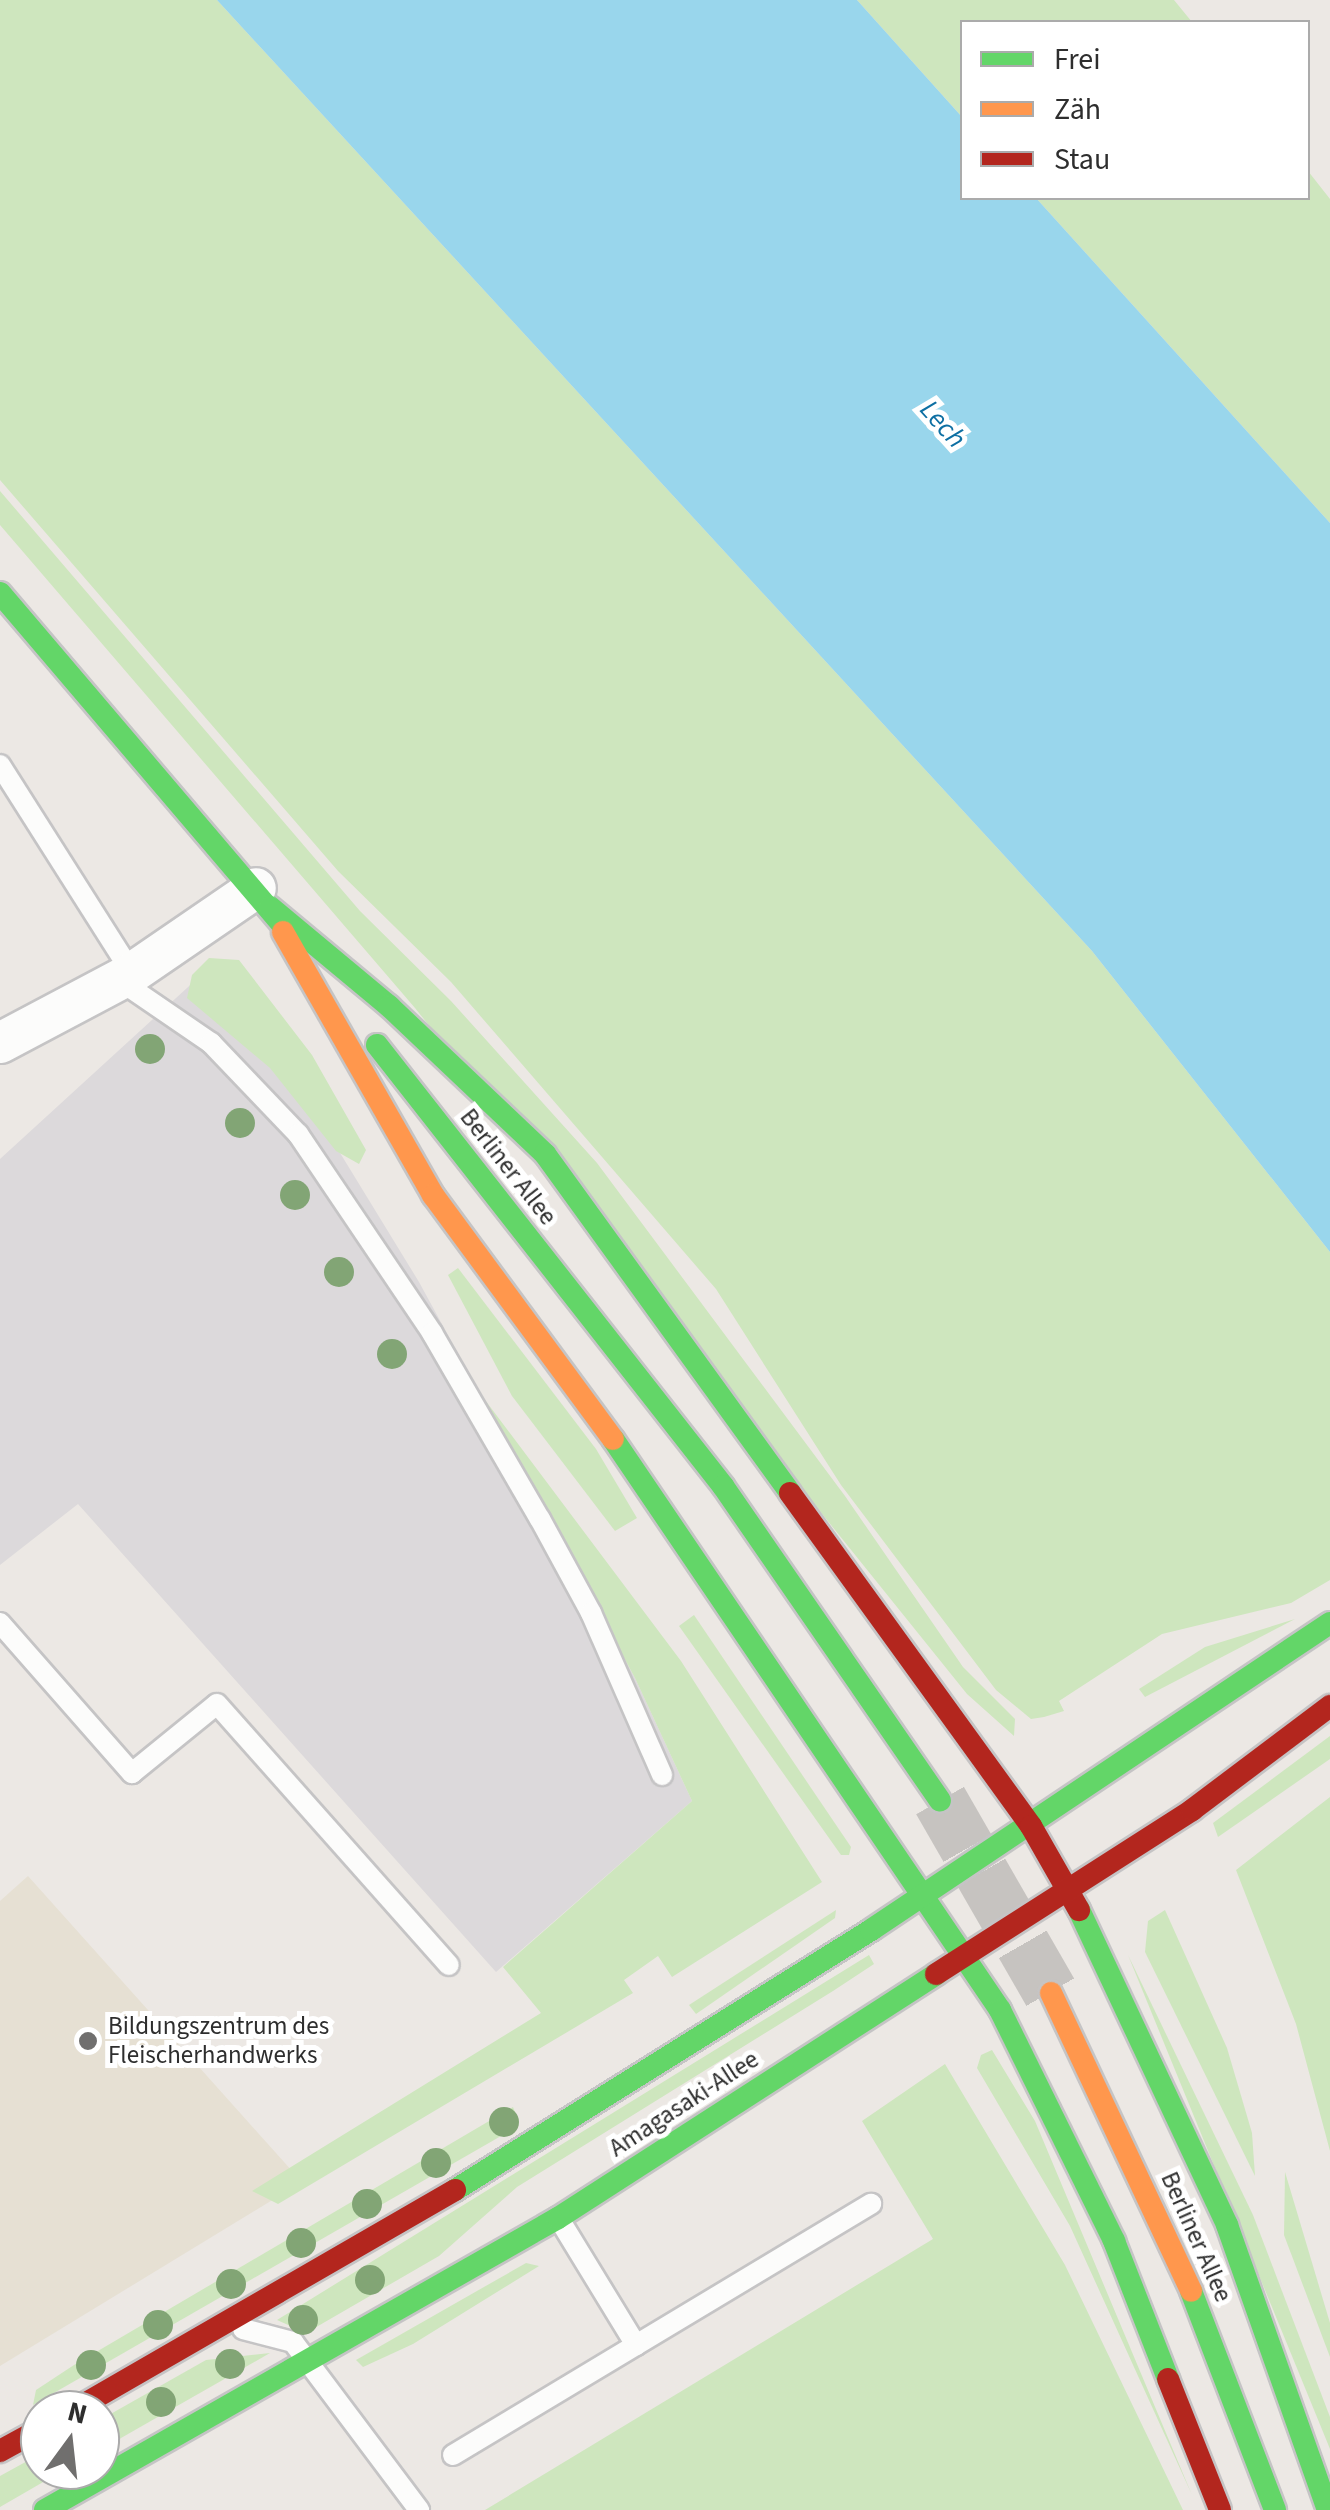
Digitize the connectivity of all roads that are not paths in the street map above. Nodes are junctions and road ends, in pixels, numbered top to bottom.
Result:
1 (0, 593) edge
2 (0, 765) edge
3 (263, 898) junction
4 (125, 976) junction
5 (0, 1043) edge
6 (0, 1623) edge
7 (1330, 1624) edge
8 (1330, 1706) edge
9 (662, 1776) dead end
10 (940, 1800) tunnel mouth
11 (1031, 1826) junction
12 (1068, 1890) junction
13 (923, 1895) junction
14 (966, 1957) junction
15 (449, 1965) dead end
16 (1051, 1994) tunnel mouth
17 (871, 2204) dead end
18 (558, 2218) junction
19 (212, 2333) junction
20 (636, 2345) junction
21 (307, 2358) junction
22 (110, 2390) edge
23 (452, 2455) dead end
24 (44, 2510) edge
25 (419, 2510) edge
26 (1220, 2510) edge
27 (1275, 2510) edge
28 (1328, 2510) edge

1 - 3 main road, Berliner Allee
2 - 4 lane
3 - 4 street
3 - 10 main road, Berliner Allee
3 - 11 main road
3 - 13 main road
4 - 5 street
4 - 9 lane
6 - 15 lane
7 - 11 main road, Amagasaki-Allee
8 - 12 main road, Amagasaki-Allee
11 - 12 main road
11 - 13 main road, Amagasaki-Allee
12 - 14 main road, Amagasaki-Allee
12 - 28 main road
13 - 14 main road
13 - 19 main road, Amagasaki-Allee
14 - 18 main road, Amagasaki-Allee
14 - 26 main road
16 - 27 main road, Berliner Allee
17 - 20 lane
18 - 20 lane
18 - 21 main road, Amagasaki-Allee
19 - 21 lane
19 - 22 main road, Amagasaki-Allee
20 - 23 lane
21 - 24 main road, Amagasaki-Allee
21 - 25 lane

